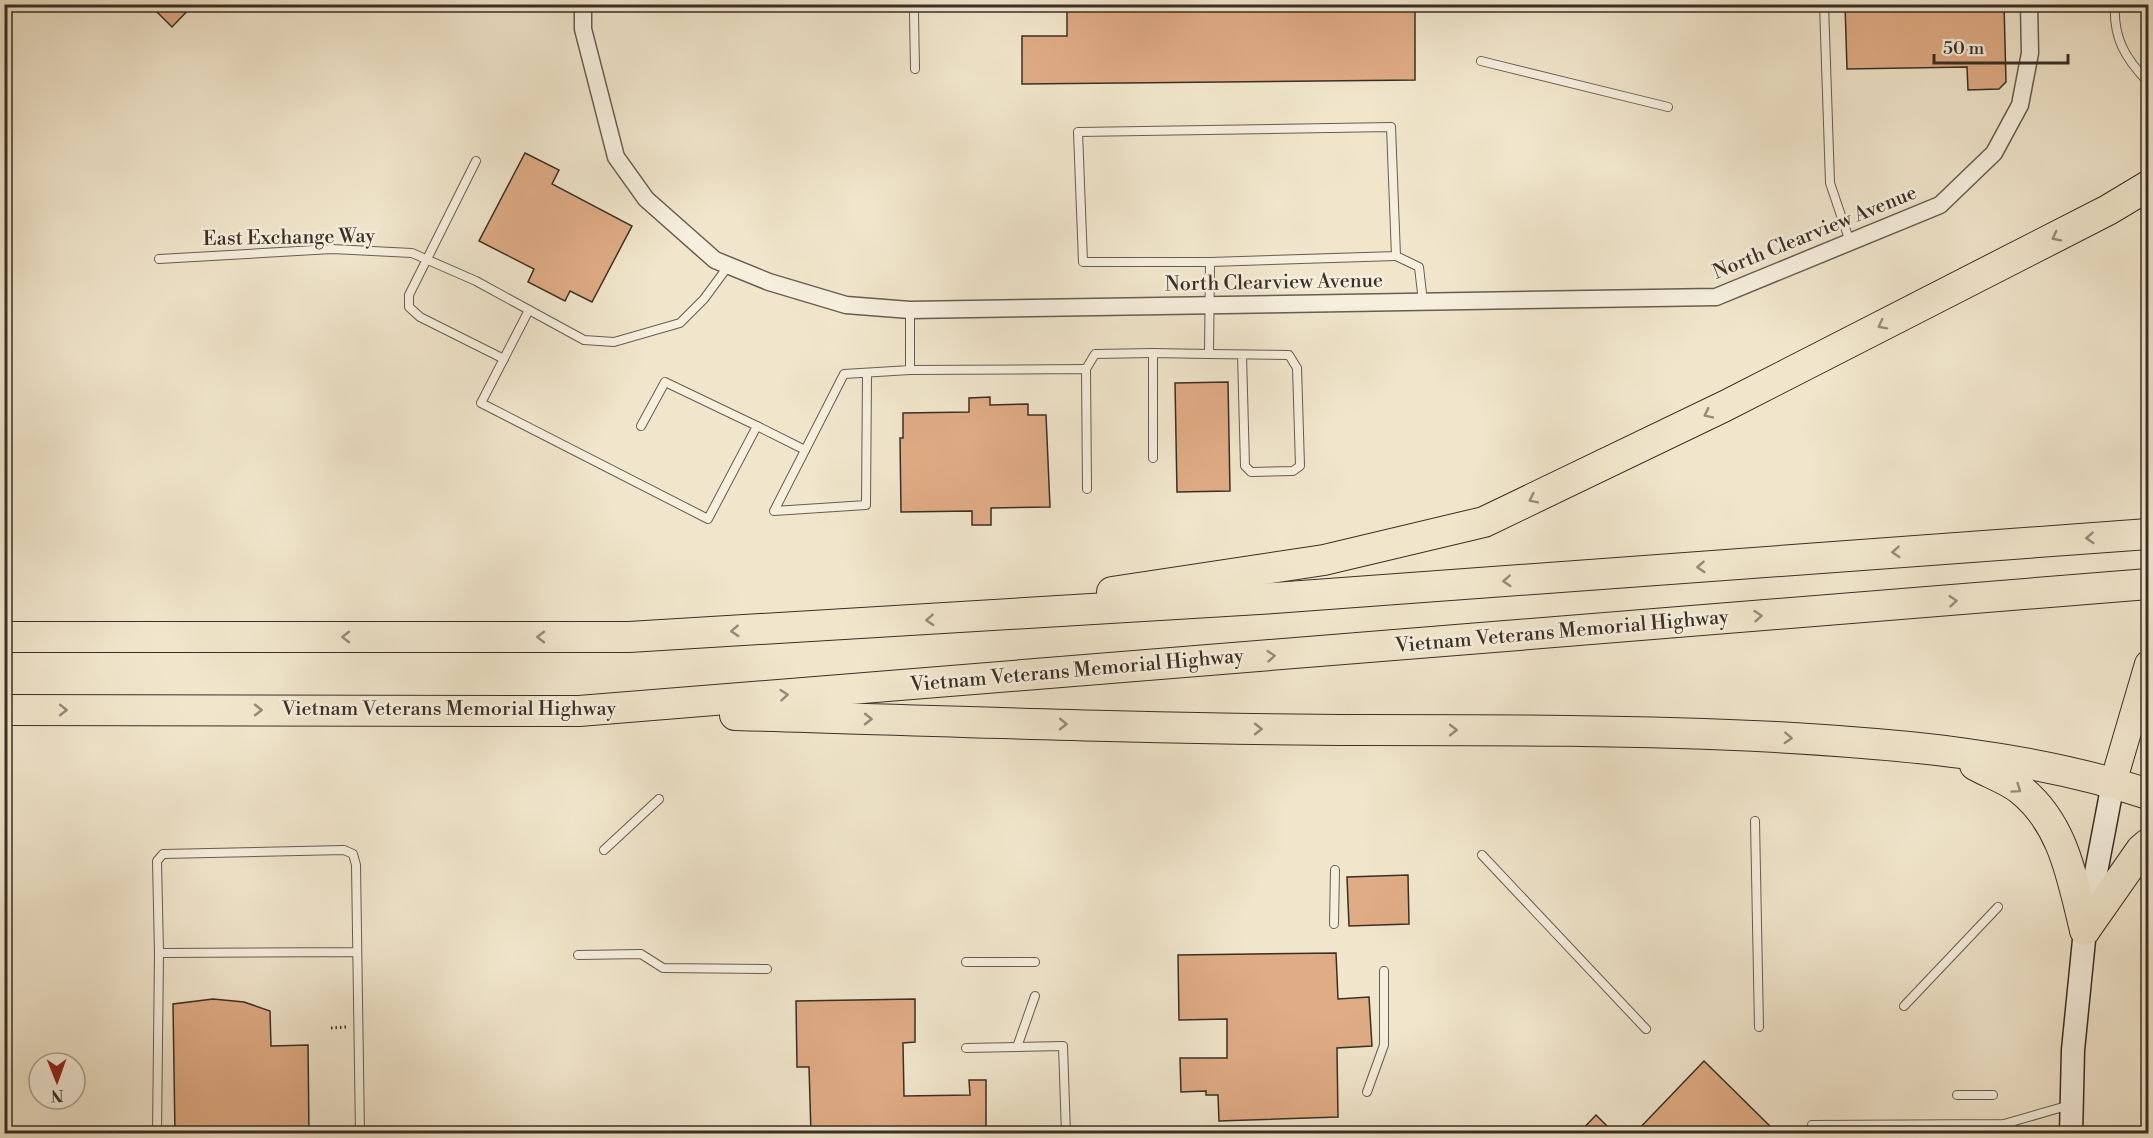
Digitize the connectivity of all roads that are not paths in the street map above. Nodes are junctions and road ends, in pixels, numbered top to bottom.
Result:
1 (583, 4) edge
2 (1824, 4) edge
3 (2029, 4) edge
4 (2115, 4) edge
5 (914, 13) dead end
6 (1481, 61) dead end
7 (915, 69) dead end
8 (2148, 82) edge
9 (1668, 107) dead end
10 (477, 161) dead end
11 (2148, 186) edge
12 (2148, 204) edge
13 (2108, 210) junction
14 (1850, 242) junction
15 (1396, 256) junction
16 (159, 259) dead end
17 (426, 259) junction
18 (1210, 262) junction
19 (729, 266) junction
20 (1423, 302) junction
21 (1209, 305) junction
22 (529, 310) junction
23 (909, 310) junction
24 (1153, 353) junction
25 (1209, 354) junction
26 (1242, 355) junction
27 (504, 358) junction
28 (1086, 369) junction
29 (910, 370) junction
30 (867, 373) junction
31 (641, 426) dead end
32 (757, 426) junction
33 (805, 450) junction
34 (1153, 458) dead end
35 (1087, 489) dead end
36 (2148, 534) edge
37 (2136, 586) edge
38 (988, 616) junction
39 (4, 637) edge
40 (2148, 664) edge
41 (4, 710) edge
42 (579, 711) junction
43 (1948, 751) junction
44 (2113, 783) junction
45 (2148, 794) edge
46 (658, 799) dead end
47 (1755, 821) dead end
48 (2148, 844) edge
49 (604, 850) dead end
50 (1482, 855) dead end
51 (1335, 870) dead end
52 (1998, 907) dead end
53 (1334, 924) dead end
54 (2085, 930) junction
55 (357, 952) junction
56 (159, 953) junction
57 (578, 955) dead end
58 (1035, 962) dead end
59 (966, 963) dead end
60 (767, 969) dead end
61 (1384, 971) dead end
62 (1035, 996) dead end
63 (1904, 1006) dead end
64 (1759, 1027) dead end
65 (1646, 1029) dead end
66 (1017, 1047) junction
67 (966, 1048) dead end
68 (1367, 1092) dead end
69 (1957, 1095) dead end
70 (1993, 1095) dead end
71 (2072, 1104) junction
72 (2004, 1124) junction
73 (1812, 1125) dead end
74 (157, 1134) edge
75 (360, 1134) edge
76 (1066, 1134) edge
77 (2024, 1134) edge
78 (2071, 1134) edge

1 - 19 street, North Clearview Avenue
2 - 14 lane
3 - 14 street, North Clearview Avenue
4 - 8 lane
5 - 7 lane
6 - 9 lane
10 - 17 lane
11 - 13 highway
12 - 13 highway
13 -> 38 highway
14 - 20 street, North Clearview Avenue
15 - 18 lane
15 - 18 lane
15 - 20 lane
16 - 17 lane, East Exchange Way
17 - 22 lane, East Exchange Way
17 - 27 lane
18 - 21 lane
19 - 22 lane, East Exchange Way
19 - 23 street, North Clearview Avenue
20 - 21 street, North Clearview Avenue
21 - 23 street, North Clearview Avenue
21 - 25 lane
22 - 27 lane
23 - 29 lane
24 - 25 lane
24 - 28 lane
24 - 34 lane
25 - 26 lane
26 - 26 lane
27 - 32 lane
28 - 29 lane
28 - 35 lane
29 - 30 lane
30 - 33 lane
30 - 33 lane
31 - 32 lane
32 - 33 lane
36 -> 38 highway
42 -> 37 highway, Vietnam Veterans Memorial Highway
38 -> 39 highway
40 - 44 main road
41 -> 42 highway, Vietnam Veterans Memorial Highway
42 -> 43 highway
43 - 44 highway
43 -> 54 highway
44 - 45 highway
44 - 54 main road
46 - 49 lane
47 - 64 lane
48 - 54 highway
50 - 65 lane
51 - 53 lane
52 - 63 lane
54 - 71 main road
55 - 56 lane
55 - 56 lane
55 - 75 lane
56 - 74 lane
57 - 60 lane
58 - 59 lane
61 - 68 lane
62 - 66 lane
66 - 67 lane
66 - 76 lane
69 - 70 lane
71 - 72 lane
71 - 78 main road
72 - 73 lane
72 - 77 lane

